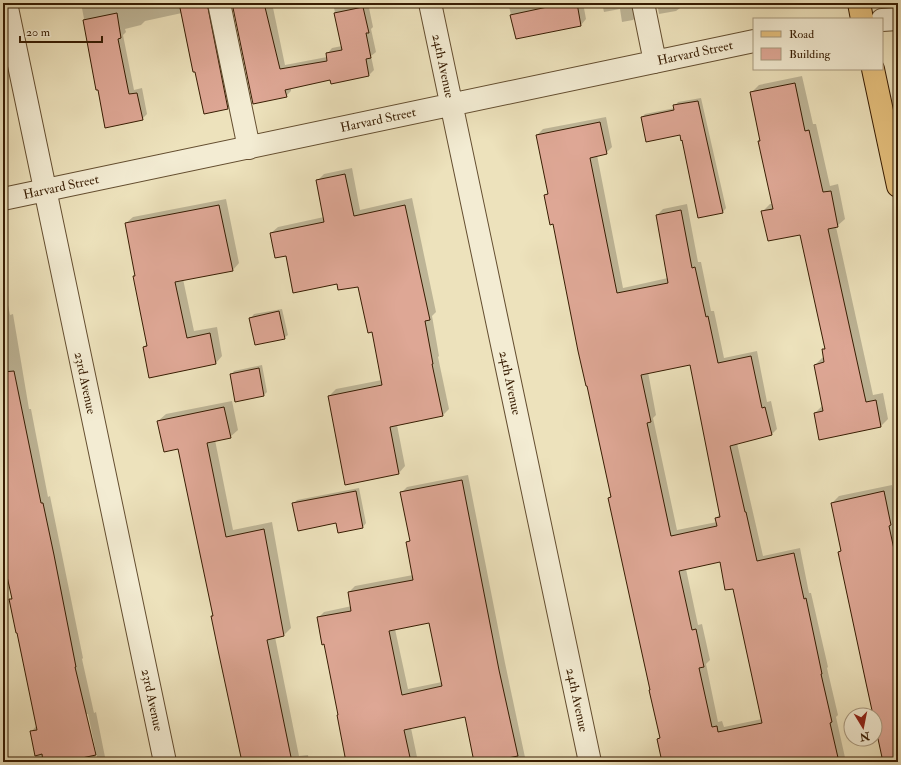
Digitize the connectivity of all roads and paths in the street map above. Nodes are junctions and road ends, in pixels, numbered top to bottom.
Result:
1 (6, 3) edge
2 (219, 3) edge
3 (430, 3) edge
4 (643, 3) edge
5 (859, 3) edge
6 (862, 18) edge
7 (898, 19) edge
8 (883, 20) edge
9 (753, 41) edge
10 (655, 62) junction
11 (873, 70) edge
12 (451, 104) junction
13 (249, 148) junction
14 (898, 186) edge
15 (45, 190) junction
16 (3, 200) edge
17 (165, 762) edge
18 (590, 762) edge

1 - 15 street, 23rd Avenue
2 - 13 street
3 - 12 street, 24th Avenue
4 - 10 street
5 - 6 main road
7 - 8 street
9 - 10 street, Harvard Street
10 - 12 street, Harvard Street
11 - 14 main road
12 - 13 street, Harvard Street
12 - 18 street, 24th Avenue
13 - 15 street, Harvard Street
15 - 16 street, Harvard Street
15 - 17 street, 23rd Avenue

